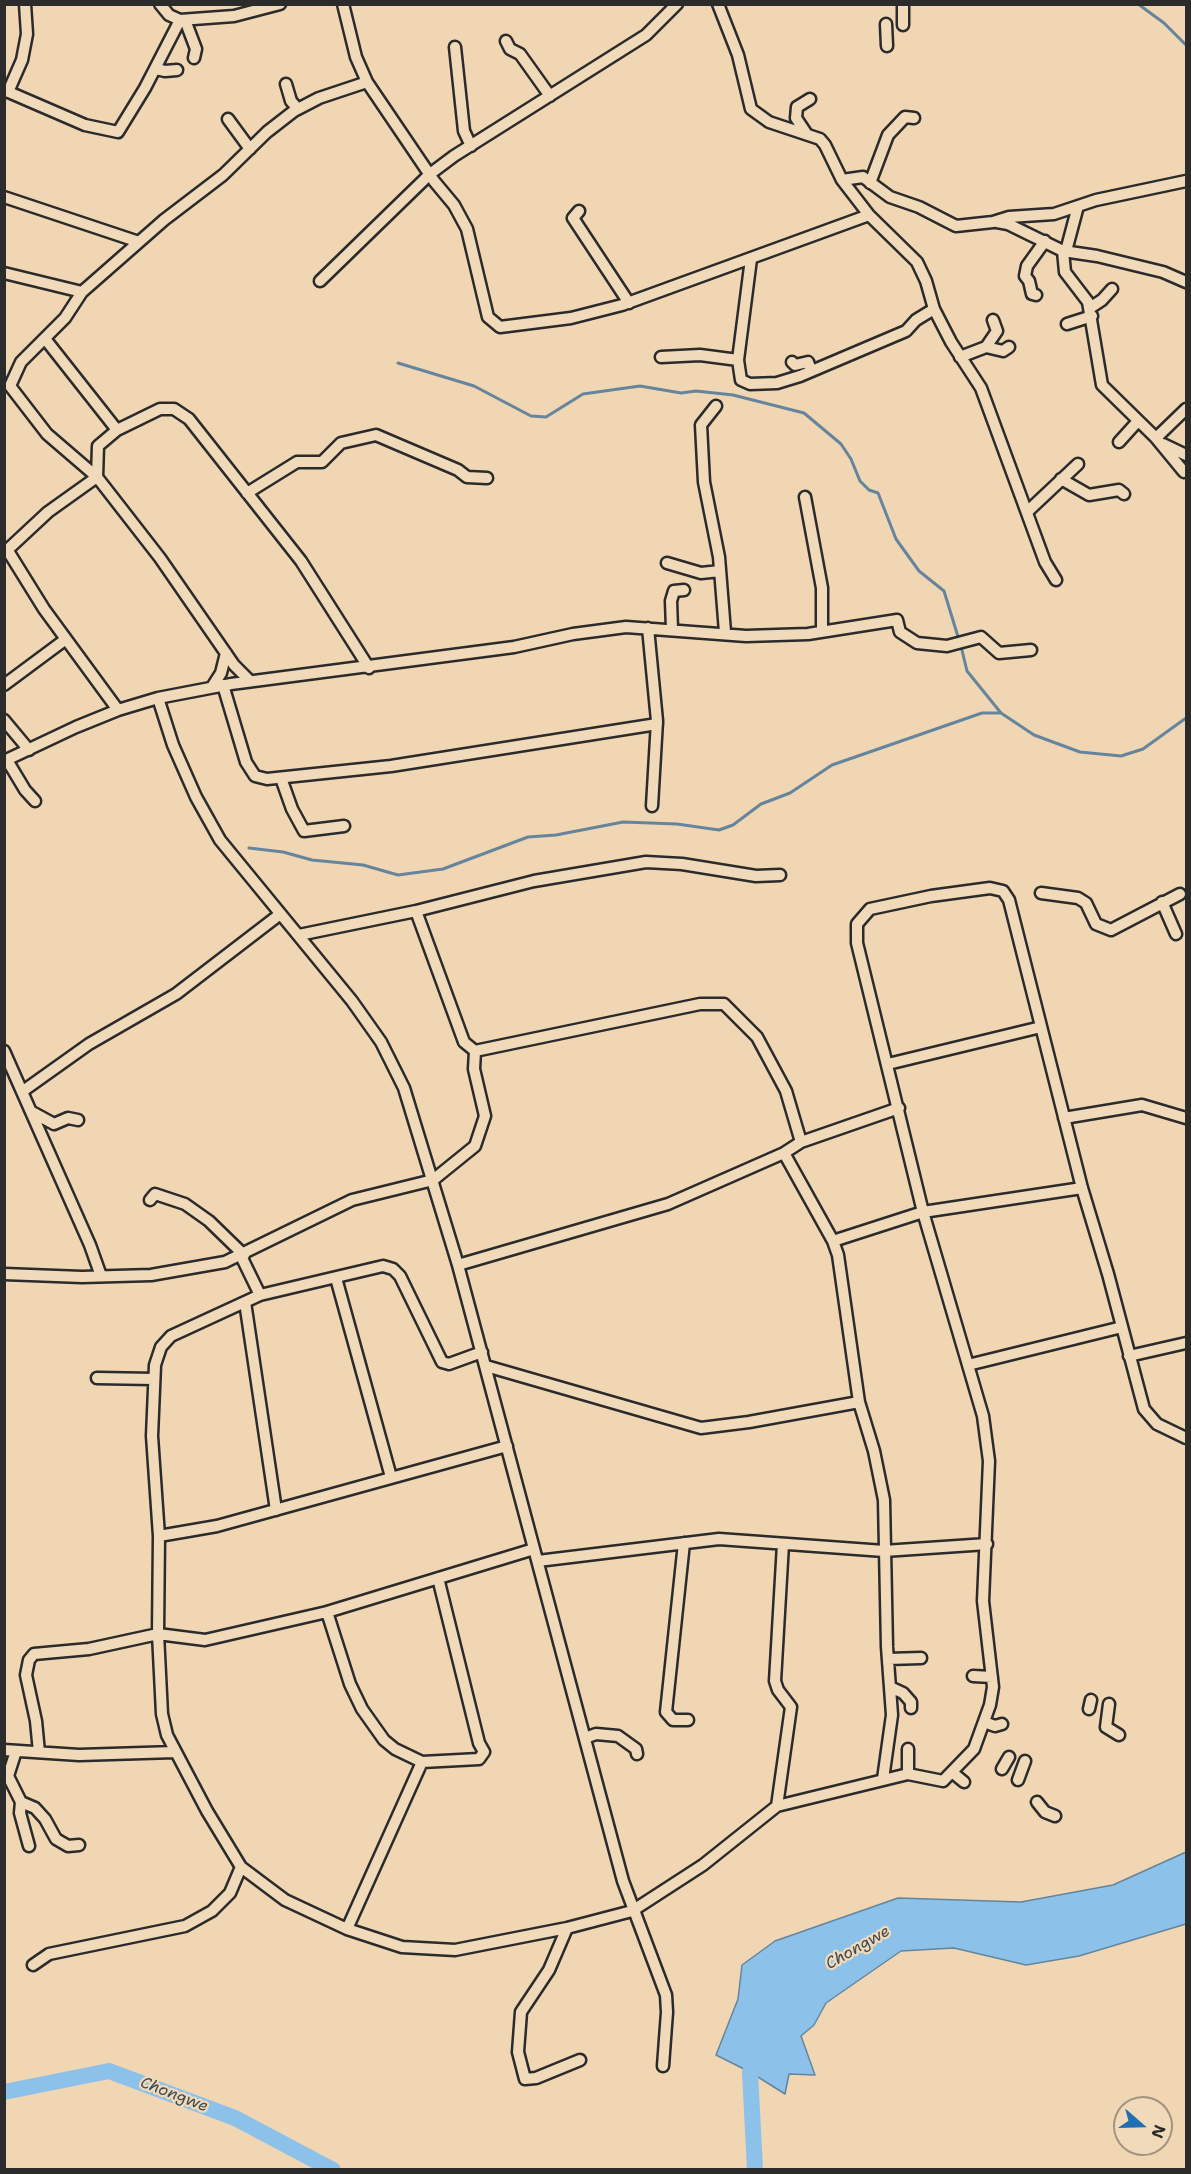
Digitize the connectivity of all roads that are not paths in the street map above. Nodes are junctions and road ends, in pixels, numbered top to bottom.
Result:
1 (25, 4) edge
2 (160, 4) edge
3 (280, 4) edge
4 (343, 4) edge
5 (677, 4) edge
6 (718, 4) edge
7 (903, 5) edge
8 (182, 20) junction
9 (886, 24) dead end
10 (903, 25) dead end
11 (506, 41) dead end
12 (887, 46) dead end
13 (455, 48) dead end
14 (194, 58) dead end
15 (156, 69) junction
16 (177, 70) dead end
17 (367, 82) junction
18 (286, 84) dead end
19 (6, 91) edge
20 (550, 96) junction
21 (810, 99) dead end
22 (298, 109) junction
23 (914, 118) dead end
24 (228, 119) dead end
25 (806, 134) junction
26 (471, 146) junction
27 (250, 149) junction
28 (430, 174) junction
29 (842, 180) junction
30 (1186, 181) edge
31 (870, 183) junction
32 (4, 197) edge
33 (1078, 206) junction
34 (579, 211) dead end
35 (869, 215) junction
36 (993, 222) junction
37 (1045, 241) junction
38 (139, 242) junction
39 (1064, 251) junction
40 (751, 259) junction
41 (4, 273) edge
42 (320, 281) dead end
43 (1186, 282) edge
44 (1112, 289) dead end
45 (82, 292) junction
46 (1036, 295) dead end
47 (629, 303) junction
48 (934, 309) junction
49 (1091, 312) junction
50 (993, 320) dead end
51 (1067, 324) dead end
52 (46, 340) junction
53 (986, 347) junction
54 (1009, 347) dead end
55 (660, 357) dead end
56 (960, 357) junction
57 (738, 360) junction
58 (792, 362) dead end
59 (812, 370) junction
60 (716, 406) dead end
61 (1186, 409) edge
62 (1137, 421) junction
63 (117, 430) junction
64 (1157, 440) junction
65 (1119, 442) dead end
66 (1186, 455) edge
67 (1078, 464) dead end
68 (1184, 472) dead end
69 (97, 477) junction
70 (487, 478) dead end
71 (1061, 479) junction
72 (247, 493) junction
73 (1124, 494) dead end
74 (805, 497) dead end
75 (1028, 512) junction
76 (6, 552) edge
77 (667, 563) dead end
78 (720, 571) junction
79 (1056, 580) dead end
80 (684, 590) dead end
81 (648, 628) junction
82 (672, 629) junction
83 (822, 630) junction
84 (725, 632) junction
85 (66, 639) junction
86 (1031, 650) dead end
87 (226, 653) junction
88 (369, 668) junction
89 (249, 681) junction
90 (4, 685) edge
91 (217, 686) junction
92 (158, 698) junction
93 (118, 710) junction
94 (4, 720) edge
95 (657, 724) junction
96 (29, 750) junction
97 (6, 761) edge
98 (281, 778) junction
99 (35, 801) dead end
100 (652, 806) dead end
101 (344, 826) dead end
102 (780, 875) dead end
103 (1041, 893) dead end
104 (1180, 894) dead end
105 (1162, 902) junction
106 (416, 911) junction
107 (279, 915) junction
108 (1176, 934) dead end
109 (299, 935) junction
110 (1041, 1027) junction
111 (4, 1051) edge
112 (475, 1051) junction
113 (888, 1064) junction
114 (23, 1091) junction
115 (899, 1108) junction
116 (32, 1112) junction
117 (1064, 1118) junction
118 (1186, 1118) edge
119 (78, 1120) dead end
120 (801, 1142) junction
121 (784, 1153) junction
122 (433, 1180) junction
123 (1082, 1188) junction
124 (150, 1200) dead end
125 (923, 1212) junction
126 (833, 1241) junction
127 (243, 1256) junction
128 (458, 1265) junction
129 (4, 1274) edge
130 (101, 1276) junction
131 (336, 1278) junction
132 (260, 1295) junction
133 (245, 1302) junction
134 (1122, 1327) junction
135 (1186, 1343) edge
136 (482, 1352) junction
137 (1129, 1356) junction
138 (968, 1365) junction
139 (486, 1366) junction
140 (97, 1378) dead end
141 (154, 1379) junction
142 (859, 1402) junction
143 (1186, 1438) edge
144 (507, 1446) junction
145 (391, 1477) junction
146 (276, 1510) junction
147 (159, 1536) junction
148 (684, 1543) junction
149 (783, 1544) junction
150 (987, 1544) junction
151 (534, 1549) junction
152 (884, 1551) junction
153 (538, 1561) junction
154 (438, 1578) junction
155 (327, 1612) junction
156 (158, 1634) junction
157 (921, 1658) dead end
158 (888, 1659) junction
159 (973, 1676) dead end
160 (992, 1677) junction
161 (890, 1687) junction
162 (1109, 1704) dead end
163 (911, 1708) dead end
164 (688, 1720) dead end
165 (984, 1722) junction
166 (1002, 1724) dead end
167 (1119, 1736) dead end
168 (585, 1738) junction
169 (908, 1749) dead end
170 (4, 1750) edge
171 (16, 1750) junction
172 (39, 1752) junction
173 (175, 1752) junction
174 (637, 1754) dead end
175 (1009, 1756) dead end
176 (423, 1761) junction
177 (1025, 1761) dead end
178 (1002, 1768) dead end
179 (953, 1773) junction
180 (908, 1774) junction
181 (883, 1779) junction
182 (1018, 1780) dead end
183 (964, 1782) dead end
184 (1036, 1789) dead end
185 (21, 1802) junction
186 (777, 1806) junction
187 (1055, 1816) dead end
188 (79, 1845) dead end
189 (29, 1846) dead end
190 (241, 1867) junction
191 (632, 1911) junction
192 (567, 1928) junction
193 (347, 1929) junction
194 (33, 1965) dead end
195 (580, 2060) dead end
196 (663, 2066) dead end

1 - 19 street
2 - 8 street
3 - 8 street
4 - 17 street
5 - 20 street
6 - 25 street
7 - 10 street
8 - 14 street
8 - 15 street
9 - 12 street
11 - 20 street
13 - 26 street
15 - 16 street
15 - 19 street
17 - 22 street
17 - 28 street
18 - 22 street
20 - 26 street
21 - 25 street
22 - 27 street
23 - 31 street
24 - 27 street
25 - 29 street
26 - 28 street
27 - 38 street
28 - 42 street
28 - 47 street
29 - 31 street
29 - 35 street
30 - 33 street
31 - 36 street
32 - 38 street
33 - 36 street
33 - 39 street
34 - 47 street
35 - 40 street
35 - 48 street
36 - 37 street
37 - 39 street
37 - 46 street
38 - 45 street
39 - 43 street
39 - 49 street
40 - 47 street
40 - 57 street
41 - 45 street
44 - 49 street
45 - 52 street
48 - 56 street
48 - 59 street
49 - 51 street
49 - 62 street
50 - 53 street
52 - 63 street
52 - 69 street
53 - 54 street
53 - 56 street
55 - 57 street
56 - 75 street
57 - 59 street
58 - 59 street
60 - 78 street
61 - 64 street
62 - 64 street
62 - 65 street
63 - 69 street
63 - 72 street
64 - 66 street
64 - 68 street
67 - 71 street
69 - 76 street
69 - 87 street
70 - 72 street
71 - 73 street
71 - 75 street
72 - 88 street
74 - 83 street
75 - 79 street
76 - 85 street
77 - 78 street
78 - 84 street
80 - 82 street
81 - 82 street
81 - 88 street
81 - 95 street
82 - 84 street
83 - 84 street
83 - 86 street
85 - 90 street
85 - 93 street
87 - 89 street
87 - 91 street
88 - 89 street
89 - 91 street
91 - 92 street
91 - 98 street
92 - 93 street
92 - 107 street
93 - 96 street
94 - 96 street
95 - 98 street
95 - 100 street
96 - 97 street
97 - 99 street
98 - 101 street
102 - 106 street
103 - 105 street
104 - 105 street
105 - 108 street
106 - 109 street
106 - 112 street
107 - 109 street
107 - 114 street
109 - 122 street
110 - 113 street
110 - 113 street
110 - 117 street
111 - 114 street
112 - 120 street
112 - 122 street
113 - 115 street
114 - 116 street
115 - 120 street
115 - 125 street
116 - 119 street
116 - 130 street
117 - 118 street
117 - 123 street
120 - 121 street
121 - 126 street
121 - 128 street
122 - 127 street
122 - 128 street
123 - 125 street
123 - 134 street
124 - 127 street
125 - 126 street
125 - 138 street
126 - 142 street
127 - 130 street
127 - 132 street
128 - 136 street
129 - 130 street
131 - 132 street
131 - 136 street
131 - 145 street
132 - 133 street
133 - 141 street
133 - 146 street
134 - 137 street
134 - 138 street
135 - 137 street
136 - 139 street
137 - 143 street
138 - 150 street
139 - 142 street
139 - 144 street
140 - 141 street
141 - 147 street
142 - 152 street
144 - 145 street
144 - 151 street
145 - 146 street
146 - 147 street
147 - 156 street
148 - 149 street
148 - 153 street
148 - 164 street
149 - 152 street
149 - 186 street
150 - 152 street
150 - 160 street
151 - 153 street
151 - 154 street
152 - 158 street
153 - 168 street
154 - 155 street
154 - 176 street
155 - 156 street
155 - 176 street
156 - 172 street
156 - 173 street
157 - 158 street
158 - 161 street
159 - 160 street
160 - 165 street
161 - 163 street
161 - 181 street
162 - 167 street
165 - 166 street
165 - 179 street
168 - 174 street
168 - 191 street
169 - 180 street
170 - 171 street
171 - 172 street
171 - 185 street
172 - 173 street
173 - 190 street
175 - 178 street
176 - 193 street
177 - 182 street
179 - 180 street
179 - 183 street
180 - 181 street
181 - 186 street
184 - 187 street
185 - 188 street
185 - 189 street
186 - 191 street
190 - 193 street
190 - 194 street
191 - 192 street
191 - 196 street
192 - 193 street
192 - 195 street

